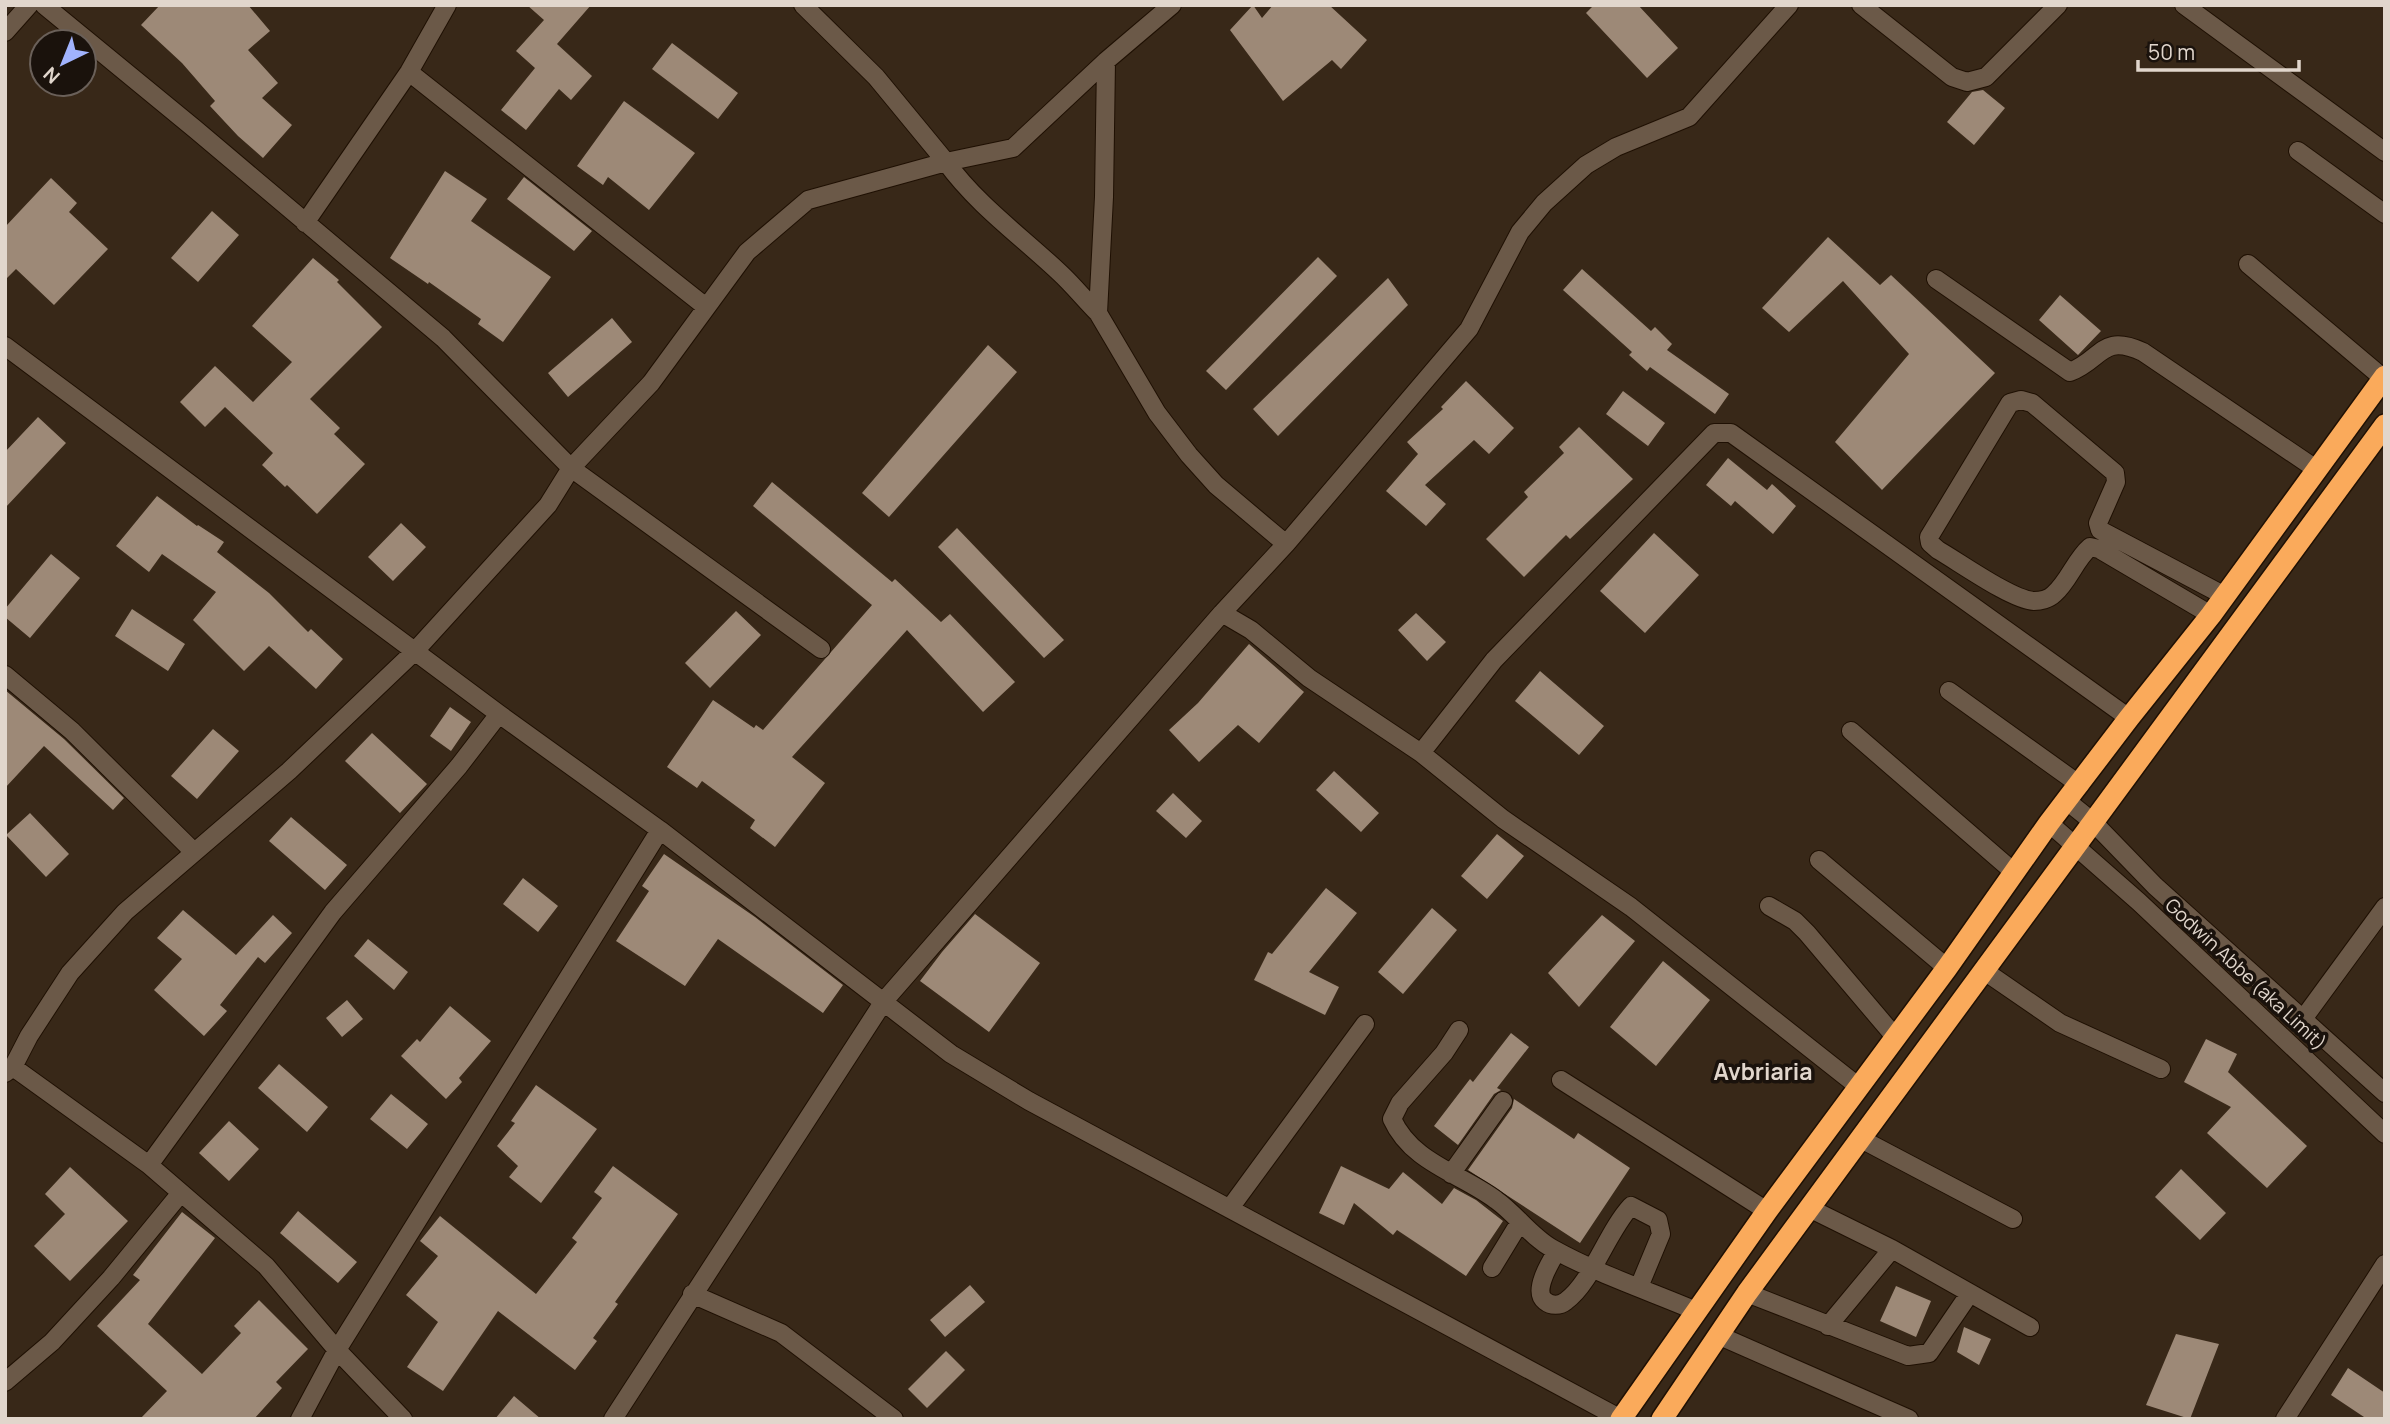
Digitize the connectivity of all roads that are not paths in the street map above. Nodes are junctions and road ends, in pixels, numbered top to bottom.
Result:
1 (29, 5) edge
2 (44, 5) edge
3 (447, 5) edge
4 (803, 5) edge
5 (1172, 5) edge
6 (1789, 5) edge
7 (1861, 5) edge
8 (2058, 5) edge
9 (2184, 5) edge
10 (5, 32) edge
11 (1106, 61) junction
12 (409, 72) junction
13 (2298, 151) dead end
14 (2385, 152) edge
15 (946, 162) junction
16 (2385, 214) edge
17 (306, 223) junction
18 (2248, 264) dead end
19 (1936, 279) dead end
20 (706, 307) junction
21 (1098, 313) junction
22 (5, 346) edge
23 (2384, 377) edge
24 (2385, 425) edge
25 (570, 468) junction
26 (2316, 469) junction
27 (1286, 544) junction
28 (2225, 596) junction
29 (1222, 612) junction
30 (2211, 615) junction
31 (821, 649) dead end
32 (415, 650) junction
33 (5, 675) edge
34 (1949, 691) dead end
35 (499, 714) junction
36 (2129, 718) junction
37 (1852, 731) dead end
38 (1421, 753) junction
39 (2073, 793) junction
40 (2093, 822) junction
41 (2049, 823) junction
42 (660, 830) junction
43 (2074, 848) junction
44 (194, 852) junction
45 (1819, 860) dead end
46 (2015, 873) junction
47 (1769, 906) dead end
48 (2385, 907) edge
49 (1947, 968) junction
50 (1983, 970) junction
51 (884, 1002) junction
52 (2303, 1019) junction
53 (1365, 1024) dead end
54 (1460, 1030) dead end
55 (1896, 1038) junction
56 (2161, 1069) dead end
57 (9, 1070) edge
58 (1561, 1080) dead end
59 (1859, 1087) junction
60 (2385, 1093) edge
61 (1503, 1101) dead end
62 (2385, 1133) edge
63 (1861, 1139) junction
64 (149, 1165) junction
65 (1451, 1174) junction
66 (180, 1194) junction
67 (1230, 1208) junction
68 (1811, 1209) junction
69 (1768, 1210) junction
70 (2013, 1219) dead end
71 (1520, 1222) junction
72 (1892, 1249) junction
73 (1557, 1251) junction
74 (2385, 1264) edge
75 (1492, 1268) dead end
76 (1592, 1268) junction
77 (1639, 1287) junction
78 (1747, 1293) junction
79 (1970, 1293) junction
80 (692, 1294) junction
81 (1696, 1311) junction
82 (1828, 1326) junction
83 (2030, 1327) dead end
84 (1720, 1336) junction
85 (337, 1350) junction
86 (5, 1382) edge
87 (1667, 1417) edge
88 (300, 1419) edge
89 (403, 1419) edge
90 (613, 1419) edge
91 (894, 1419) edge
92 (1621, 1419) edge
93 (1909, 1419) edge
94 (2284, 1419) edge

1 - 10 street
2 - 17 street
3 - 12 street
4 - 15 street
5 - 11 street
6 - 27 street
7 - 8 street
9 - 14 street
11 - 15 street
11 - 21 street
12 - 17 street
12 - 20 street
13 - 16 street
15 - 20 street
15 - 21 street
17 - 25 street
18 - 23 street
19 - 26 street
20 - 25 street
21 - 27 street
22 - 32 street
23 - 26 highway
24 - 40 highway
25 - 31 street
25 - 32 street
26 - 28 highway
27 - 29 street
28 - 30 highway
28 - 30 street
29 - 38 street
29 - 51 street
30 - 36 highway
32 - 35 street
32 - 44 street
33 - 44 street
34 - 39 street, Godwin Abbe (aka Limit)
35 - 42 street
35 - 64 street
36 - 38 street
36 - 39 highway
37 - 46 street
38 - 59 street
39 - 40 street, Godwin Abbe (aka Limit)
39 - 41 highway
40 - 43 highway
40 - 52 street, Godwin Abbe (aka Limit)
41 - 43 street, Godwin Abbe (aka Limit)
41 - 46 highway
42 - 51 street
42 - 85 street
43 - 50 highway
43 - 62 street, Godwin Abbe (aka Limit)
44 - 57 street
45 - 49 street
46 - 49 highway
47 - 55 street
48 - 52 street
49 - 55 highway
50 - 56 street
50 - 63 highway
51 - 67 street
51 - 80 street
52 - 60 street, Godwin Abbe (aka Limit)
53 - 67 street
54 - 65 street
55 - 59 highway
57 - 64 street
58 - 69 street
59 - 69 highway
61 - 65 street
63 - 68 highway
63 - 70 street
64 - 66 street
65 - 71 street
66 - 85 street
66 - 86 street
67 - 92 street
68 - 72 street
68 - 78 highway
69 - 81 highway
71 - 73 street
71 - 75 street
72 - 79 street
72 - 82 street
73 - 76 street
73 - 76 street
74 - 94 street
76 - 77 street
76 - 77 street
77 - 81 street
78 - 82 street
78 - 84 highway
79 - 82 street
79 - 83 street
80 - 90 street
80 - 91 street
81 - 92 highway
84 - 87 highway
84 - 93 street
85 - 88 street
85 - 89 street

